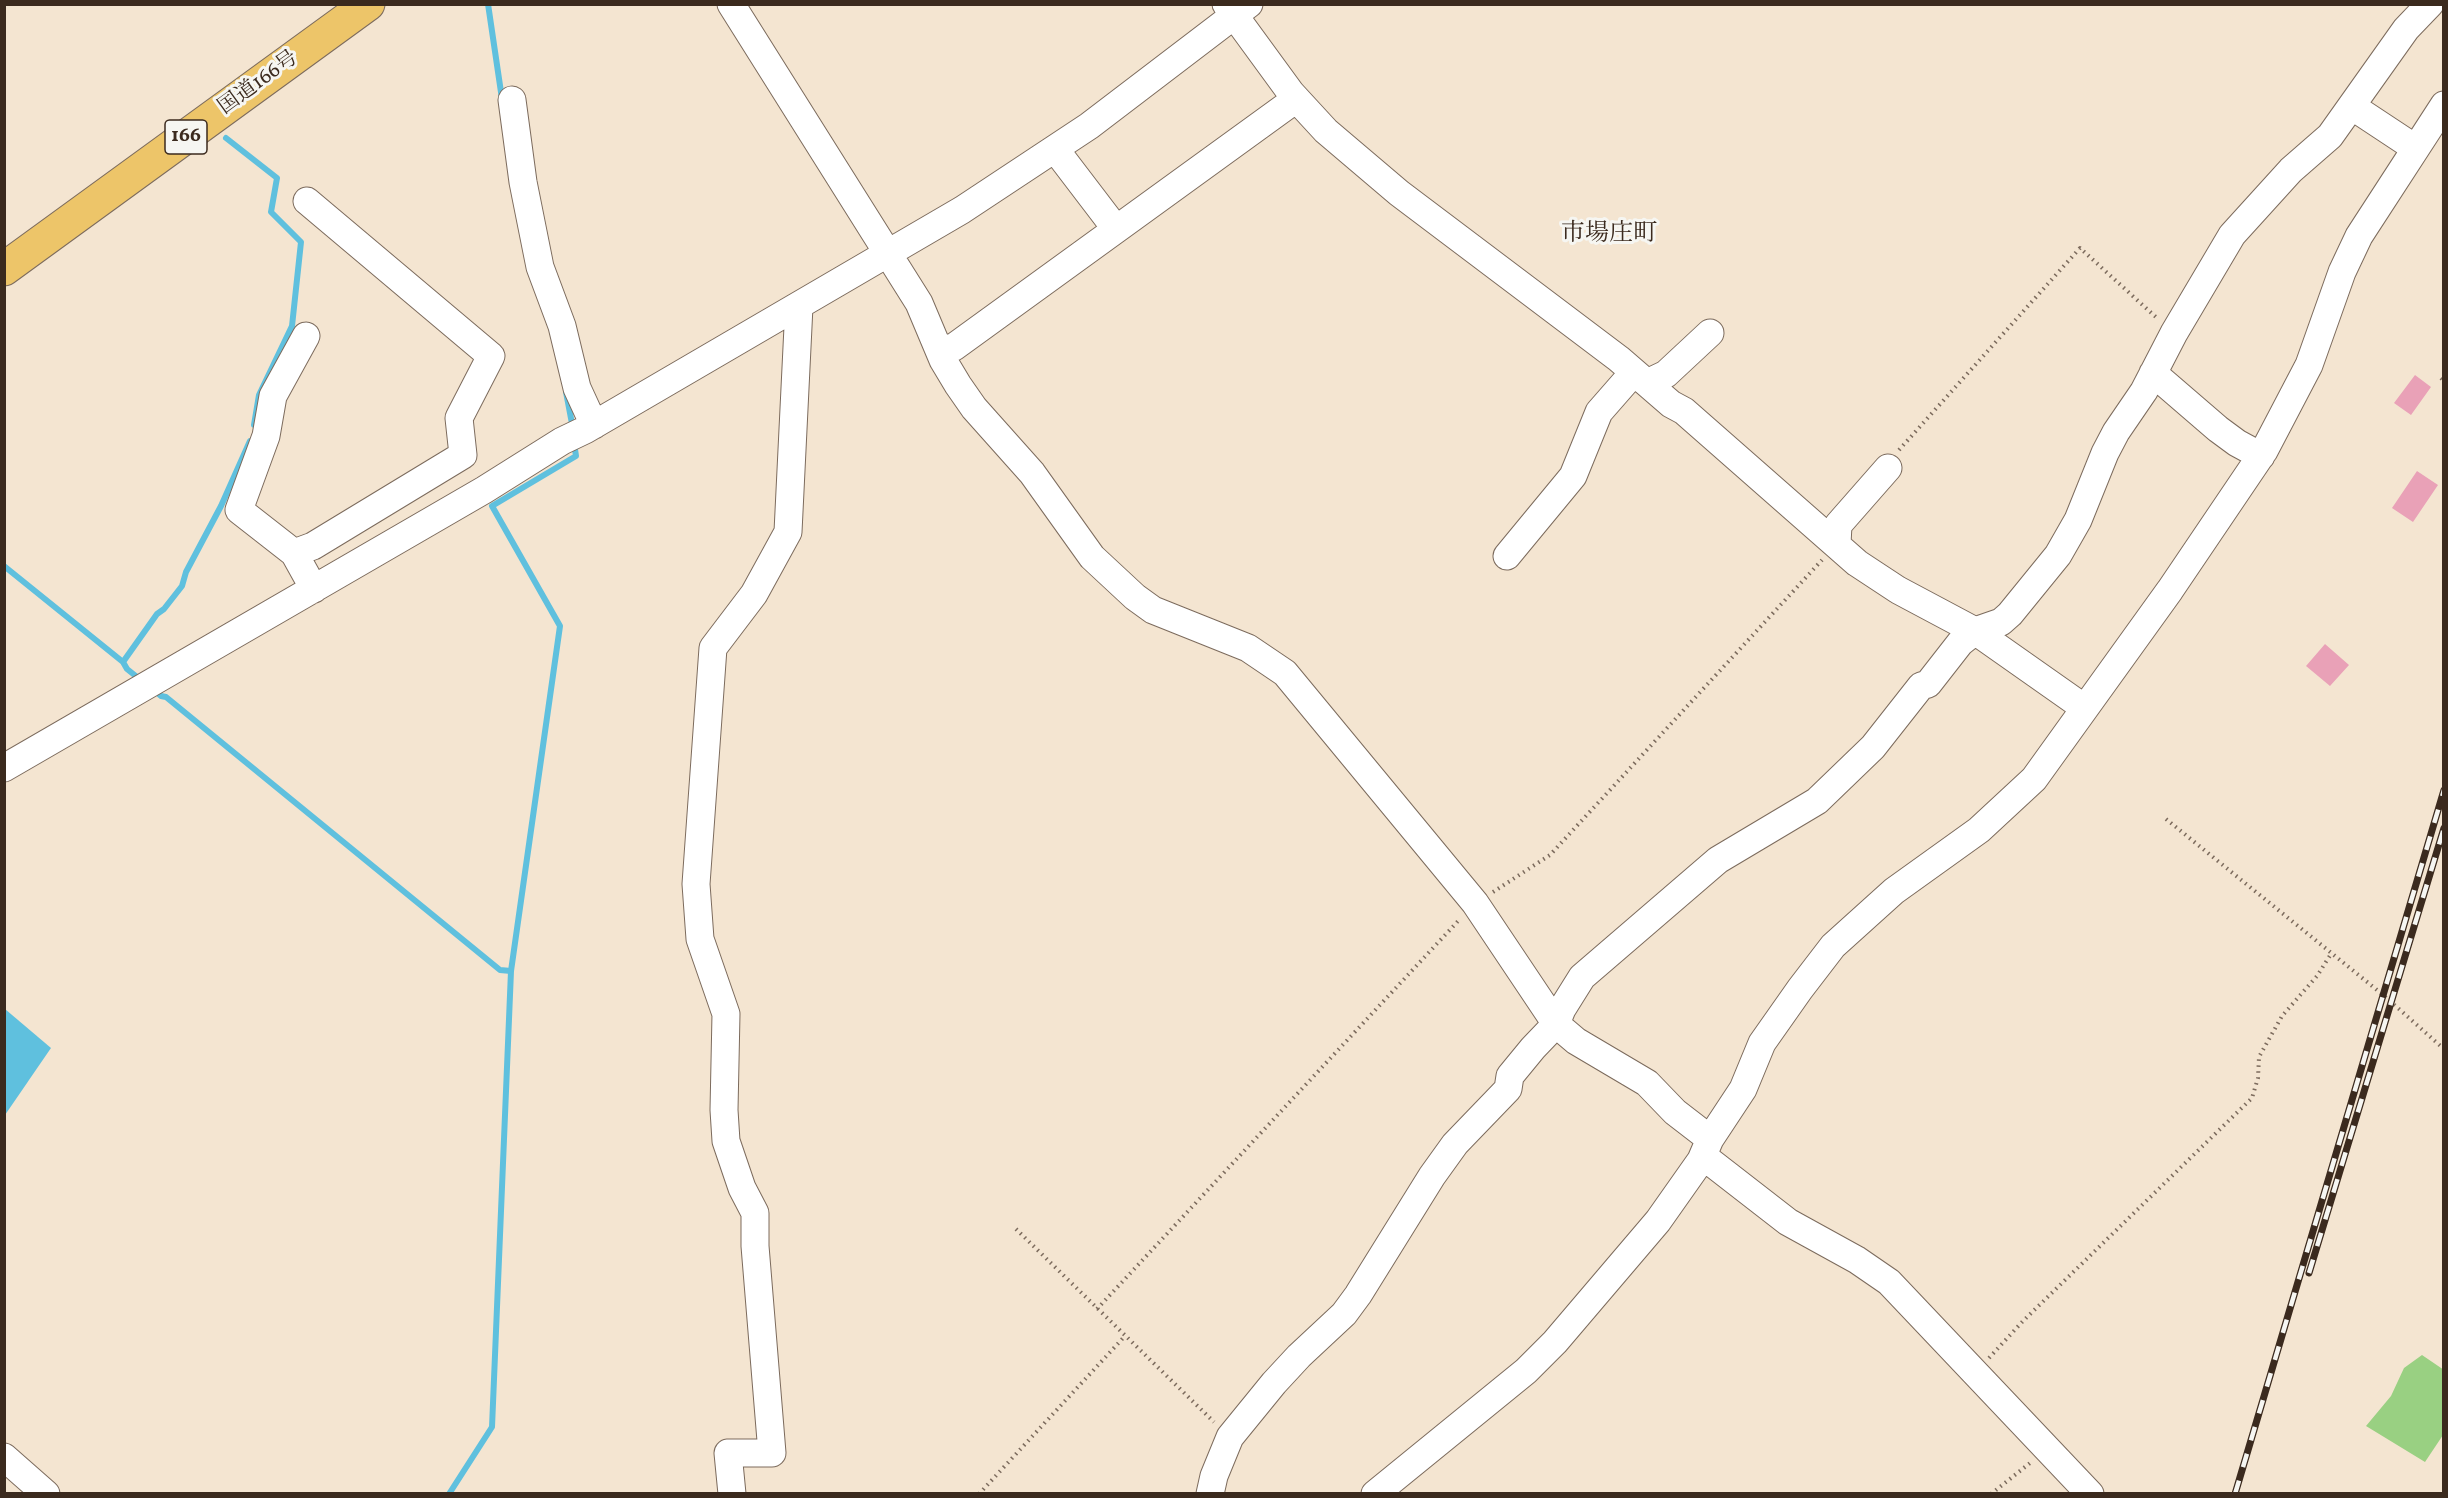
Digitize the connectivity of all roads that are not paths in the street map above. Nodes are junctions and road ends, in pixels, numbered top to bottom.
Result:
1 (368, 4) edge
2 (731, 4) edge
3 (2430, 4) edge
4 (1237, 8) edge
5 (1296, 99) junction
6 (512, 100) dead end
7 (2444, 105) edge
8 (2353, 107) junction
9 (2415, 148) junction
10 (1055, 149) junction
11 (307, 201) dead end
12 (1116, 229) junction
13 (887, 254) junction
14 (4, 268) edge
15 (799, 306) junction
16 (1710, 333) dead end
17 (306, 336) dead end
18 (939, 350) junction
19 (2153, 373) junction
20 (1641, 378) junction
21 (580, 432) junction
22 (2261, 456) junction
23 (1888, 468) road end
24 (1837, 544) junction
25 (294, 553) junction
26 (1507, 556) dead end
27 (314, 590) junction
28 (1975, 632) junction
29 (2083, 707) junction
30 (4, 768) edge
31 (1556, 1024) junction
32 (1706, 1147) junction
33 (4, 1457) edge
34 (46, 1494) edge
35 (732, 1494) edge
36 (1210, 1494) edge
37 (1375, 1494) edge
38 (2090, 1494) edge

1 - 14 highway, 国道166号 / 166
2 - 13 street
3 - 8 street
4 - 5 street
4 - 10 street
5 - 12 street
5 - 20 street
6 - 21 street
7 - 9 street
8 - 9 street
8 - 19 street
9 - 22 street
10 - 12 street
10 - 13 street
11 - 25 street
12 - 18 street
13 - 15 street
13 - 18 street
15 - 21 street
15 - 35 street
16 - 20 street
17 - 25 street
18 - 31 street
19 - 22 street
19 - 28 street
20 - 24 street
20 - 26 street
21 - 27 street
22 - 29 street
23 - 24 street
24 - 28 street
25 - 27 street
27 - 30 street
28 - 29 street
28 - 31 street
29 - 32 street
31 - 32 street
31 - 36 street
32 - 37 street
32 - 38 street
33 - 34 street

